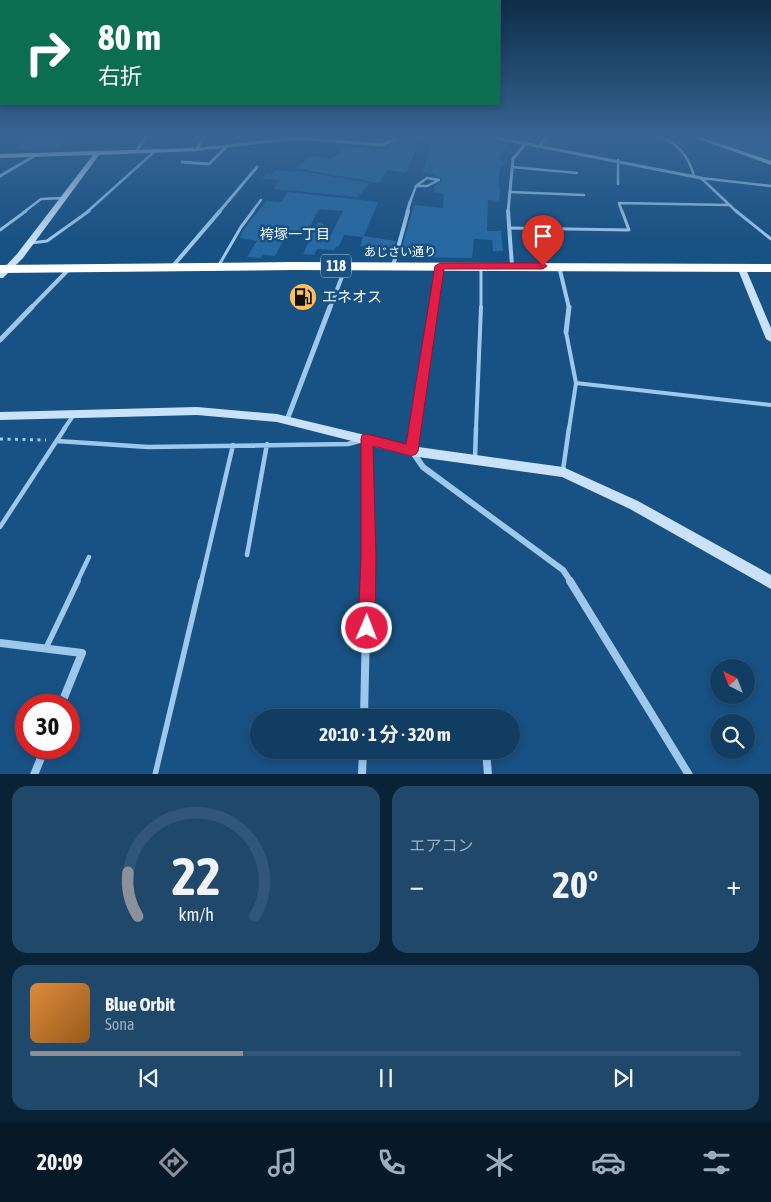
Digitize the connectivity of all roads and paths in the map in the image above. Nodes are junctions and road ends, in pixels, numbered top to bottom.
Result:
1 (84, 171) edge
2 (134, 171) edge
3 (253, 171) edge
4 (512, 171) edge
5 (542, 171) edge
6 (618, 171) edge
7 (671, 171) edge
8 (693, 171) edge
9 (577, 173) dead end
10 (694, 176) junction
11 (701, 178) junction
12 (618, 184) dead end
13 (414, 186) junction
14 (771, 186) edge
15 (510, 192) junction
16 (584, 195) dead end
17 (65, 198) junction
18 (261, 200) dead end
19 (410, 202) joint
20 (729, 205) junction
21 (509, 228) junction
22 (0, 230) edge
23 (771, 239) edge
24 (31, 242) junction
25 (346, 266) junction
26 (393, 266) junction
27 (440, 266) junction
28 (481, 266) junction
29 (512, 266) junction
30 (559, 266) junction
31 (172, 267) junction
32 (218, 267) junction
33 (741, 267) junction
34 (771, 268) edge
35 (69, 269) junction
36 (2, 271) edge
37 (566, 332) joint
38 (771, 339) edge
39 (0, 340) edge
40 (576, 383) junction
41 (771, 405) edge
42 (74, 413) junction
43 (0, 416) edge
44 (287, 420) junction
45 (0, 439) edge
46 (367, 439) junction
47 (57, 441) junction
48 (267, 444) junction
49 (234, 445) junction
50 (411, 451) junction
51 (475, 459) junction
52 (563, 472) junction
53 (0, 526) edge
54 (247, 555) dead end
55 (89, 557) dead end
56 (771, 582) edge
57 (0, 643) edge
58 (46, 648) junction
59 (66, 694) edge
60 (364, 709) edge
61 (40, 759) edge
62 (363, 759) edge
63 (487, 759) edge
64 (34, 774) edge
65 (155, 774) edge
66 (362, 774) edge
67 (488, 774) edge
68 (690, 774) edge

1 - 17 street
2 - 24 lane
3 - 31 street
4 - 15 street
5 - 9 lane
6 - 12 lane
7 - 10 street
8 - 10 lane
10 - 11 street
11 - 14 lane
11 - 20 lane
13 - 13 lane
13 - 19 lane
15 - 16 lane
15 - 21 street
17 - 22 lane
17 - 24 street
18 - 32 lane
19 - 26 street
20 - 21 lane
20 - 23 lane
21 - 29 street
24 - 36 street
25 - 26 highway, あじさい通り / 118
25 - 32 highway, あじさい通り / 118
25 - 44 street
26 - 27 highway, あじさい通り / 118
27 - 28 highway, あじさい通り / 118
27 - 50 lane
28 - 29 highway, あじさい通り / 118
28 - 51 lane
29 - 30 highway, あじさい通り / 118
30 - 33 highway, あじさい通り / 118
30 - 37 street
31 - 32 highway, あじさい通り / 118
31 - 35 highway, あじさい通り / 118
33 - 34 highway, あじさい通り / 118
33 - 38 street
35 - 36 highway, あじさい通り / 118
35 - 39 street
37 - 40 lane
40 - 41 lane
40 - 52 lane
42 - 43 street
42 - 44 street
42 - 47 lane
44 - 46 street
45 - 47 path
46 - 48 lane
46 - 50 street
46 - 60 street
47 - 49 lane
47 - 53 lane
48 - 49 lane
48 - 54 lane
49 - 65 lane
50 - 51 street
50 - 68 street
51 - 52 street
52 - 56 street
55 - 58 lane
57 - 58 street
58 - 59 street
61 - 64 street
62 - 66 street
63 - 67 street

